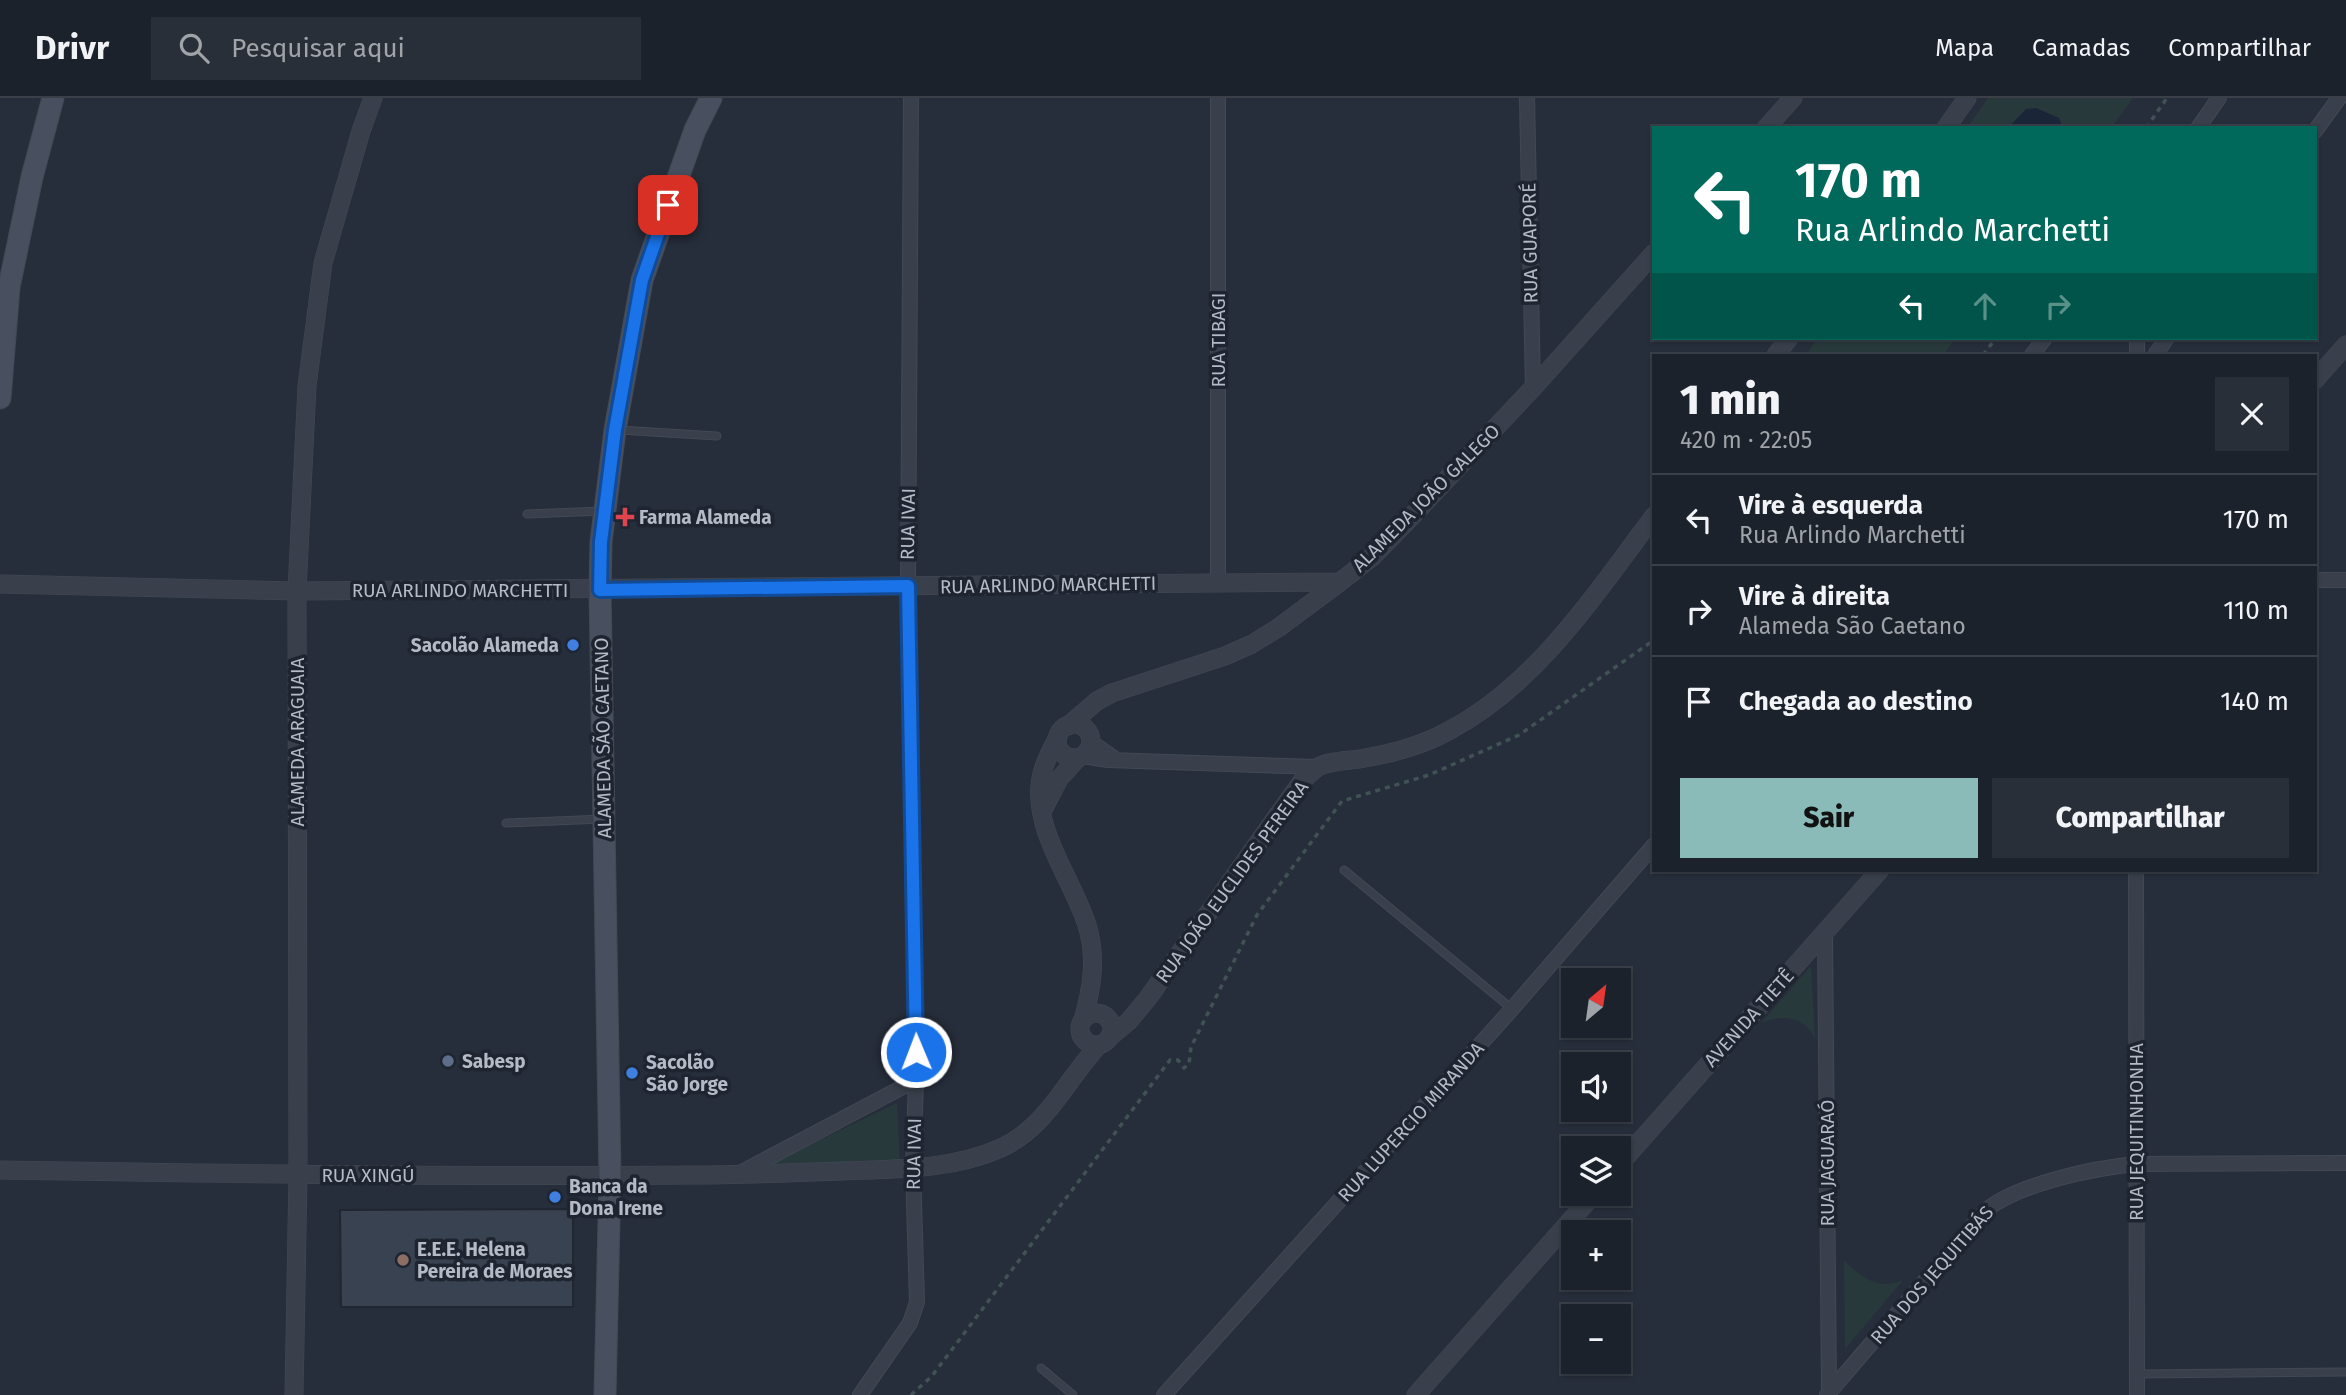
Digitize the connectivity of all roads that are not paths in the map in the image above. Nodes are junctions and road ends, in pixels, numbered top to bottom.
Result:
1 (53, 98) edge
2 (373, 98) edge
3 (711, 98) edge
4 (911, 98) edge
5 (1218, 98) edge
6 (1527, 98) edge
7 (1793, 98) edge
8 (1966, 98) edge
9 (2219, 98) edge
10 (2339, 98) edge
11 (1768, 126) edge
12 (1947, 126) edge
13 (2199, 126) edge
14 (2317, 128) edge
15 (1652, 255) edge
16 (1787, 340) edge
17 (2043, 340) edge
18 (2346, 345) edge
19 (1777, 354) edge
20 (2033, 354) edge
21 (2317, 378) edge
22 (1534, 388) junction
23 (0, 398) edge
24 (615, 430) junction
25 (717, 436) dead end
26 (604, 511) junction
27 (527, 514) dead end
28 (1652, 519) edge
29 (2317, 580) edge
30 (2346, 580) edge
31 (1340, 582) junction
32 (1218, 583) junction
33 (0, 584) edge
34 (908, 586) junction
35 (600, 590) junction
36 (297, 591) junction
37 (1112, 693) junction
38 (1063, 732) junction
39 (1086, 748) junction
40 (1318, 767) junction
41 (1042, 812) junction
42 (605, 819) junction
43 (506, 823) dead end
44 (1652, 847) edge
45 (1345, 870) dead end
46 (1878, 872) edge
47 (2136, 872) edge
48 (1825, 932) junction
49 (1092, 987) junction
50 (1148, 998) junction
51 (1512, 1009) junction
52 (1105, 1016) junction
53 (1082, 1028) junction
54 (1105, 1040) junction
55 (1074, 1074) junction
56 (916, 1080) junction
57 (1631, 1151) edge
58 (2346, 1163) edge
59 (2136, 1164) junction
60 (913, 1168) junction
61 (0, 1170) edge
62 (298, 1175) junction
63 (736, 1175) junction
64 (610, 1176) junction
65 (1583, 1206) edge
66 (1041, 1368) dead end
67 (2346, 1372) edge
68 (2137, 1374) junction
69 (1828, 1394) edge
70 (294, 1395) edge
71 (606, 1395) edge
72 (860, 1395) edge
73 (1073, 1395) edge
74 (1164, 1395) edge
75 (1416, 1395) edge
76 (2137, 1395) edge

1 - 23 main road
2 - 36 street, ALAMEDA ARAGUAIA
3 - 24 main road, ALAMEDA SÃO CAETANO
4 - 34 street, RUA IVAI
5 - 32 street, RUA TIBAGI
6 - 22 street, RUA GUAPORÉ
7 - 11 street
8 - 12 street
9 - 13 street
10 - 14 street
15 - 22 street, ALAMEDA JOÃO GALEGO
16 - 19 street
17 - 20 street
18 - 21 street
22 - 31 street, ALAMEDA JOÃO GALEGO
24 - 25 lane
24 - 26 main road, ALAMEDA SÃO CAETANO
26 - 27 lane
26 - 35 main road, ALAMEDA SÃO CAETANO
28 - 40 street
29 - 30 street
31 - 32 street, RUA ARLINDO MARCHETTI
31 - 37 street, ALAMEDA JOÃO GALEGO
32 - 34 street, RUA ARLINDO MARCHETTI
33 - 36 street, RUA ARLINDO MARCHETTI
34 - 35 street, RUA ARLINDO MARCHETTI
34 - 56 street, RUA IVAI
35 - 36 street, RUA ARLINDO MARCHETTI
35 - 42 main road, ALAMEDA SÃO CAETANO
36 - 62 street, ALAMEDA ARAGUAIA
37 - 38 street, ALAMEDA JOÃO GALEGO
37 - 39 street
38 - 39 street
38 - 39 street
38 - 41 street, ALAMEDA JOÃO GALEGO
39 - 40 street
39 - 41 street
40 - 50 street, RUA JOÃO EUCLIDES PEREIRA
41 - 49 street, ALAMEDA JOÃO GALEGO
42 - 43 lane
42 - 64 main road, ALAMEDA SÃO CAETANO
44 - 51 street, RUA LUPERCIO MIRANDA
45 - 51 lane
46 - 48 street, AVENIDA TIETÊ
47 - 59 street, RUA JEQUITINHONHA
48 - 57 street, AVENIDA TIETÊ
48 - 69 street, RUA JAGUARAÓ
49 - 52 street, ALAMEDA JOÃO GALEGO
49 - 53 street, ALAMEDA JOÃO GALEGO
50 - 52 street, RUA JOÃO EUCLIDES PEREIRA
50 - 54 street, RUA JOÃO EUCLIDES PEREIRA
51 - 74 street, RUA LUPERCIO MIRANDA
52 - 53 street
52 - 54 street, ALAMEDA JOÃO GALEGO
53 - 54 street
53 - 55 street, ALAMEDA JOÃO GALEGO
54 - 55 street, ALAMEDA JOÃO GALEGO
55 - 60 street, ALAMEDA JOÃO GALEGO
56 - 60 street, RUA IVAI
56 - 63 street, RUA XINGÚ
58 - 59 street, RUA DOS JEQUITIBÁS
59 - 68 street, RUA JEQUITINHONHA
59 - 69 street, RUA DOS JEQUITIBÁS
60 - 63 street, RUA XINGÚ
60 - 72 street, RUA IVAI
61 - 62 street, RUA XINGÚ
62 - 64 street, RUA XINGÚ
62 - 70 street, ALAMEDA ARAGUAIA
63 - 64 street, RUA XINGÚ
64 - 71 main road, ALAMEDA SÃO CAETANO
65 - 75 street
66 - 73 lane
67 - 68 lane
68 - 76 street, RUA JEQUITINHONHA

